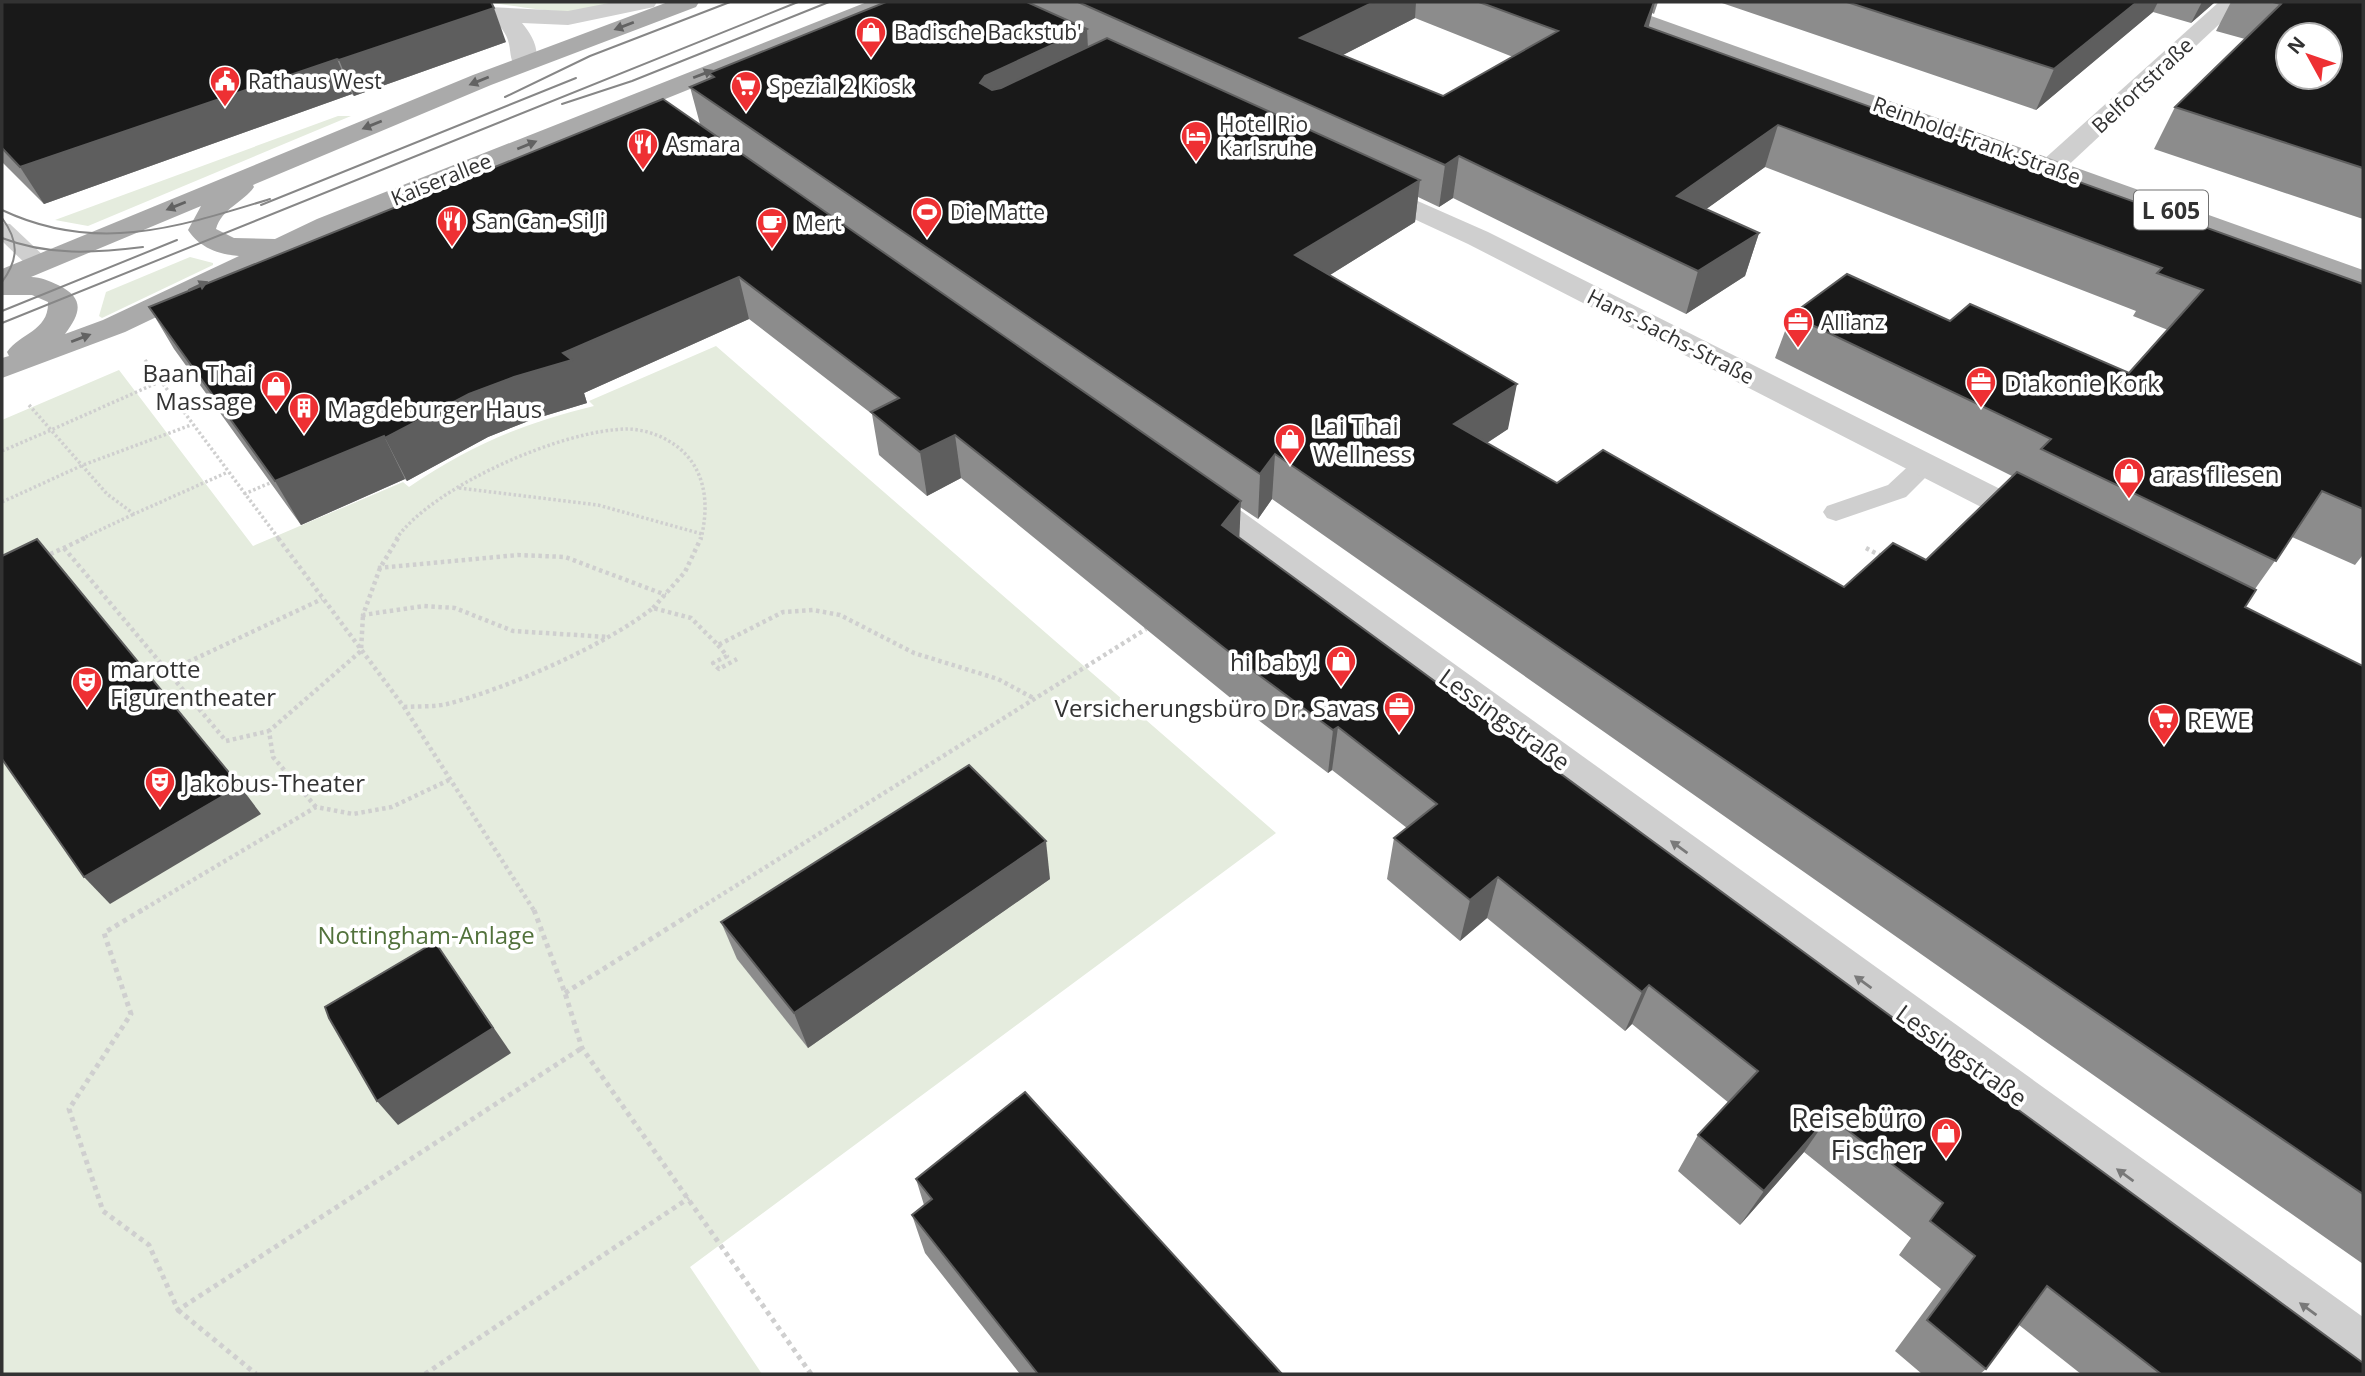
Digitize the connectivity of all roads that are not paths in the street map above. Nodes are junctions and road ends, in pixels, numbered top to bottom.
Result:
1 (646, 2) edge
2 (688, 2) edge
3 (886, 2) edge
4 (1594, 2) edge
5 (2232, 2) edge
6 (421, 10) edge
7 (504, 17) junction
8 (524, 64) junction
9 (639, 99) junction
10 (670, 121) edge
11 (2051, 167) junction
12 (262, 171) junction
13 (1350, 178) edge
14 (2, 229) edge
15 (281, 247) junction
16 (38, 263) junction
17 (2, 279) edge
18 (2363, 280) edge
19 (2, 286) edge
20 (2, 366) edge
21 (1925, 465) junction
22 (1171, 476) edge
23 (1836, 512) dead end
24 (2059, 532) edge
25 (2363, 1350) edge

1 - 7 street
2 -> 8 main road
9 -> 3 main road, Kaiserallee
4 - 11 main road, Reinhold-Frank-Straße / L 605
5 - 11 street, Belfortstraße
6 - 7 street
7 - 8 street
8 -> 12 main road
9 - 10 street
15 -> 9 main road, Kaiserallee
11 - 18 main road, Reinhold-Frank-Straße / L 605
12 - 15 main road
12 -> 16 main road
13 - 21 street, Hans-Sachs-Straße
14 - 16 lane
20 -> 15 main road, Kaiserallee
16 - 17 main road
19 - 20 main road
21 - 23 lane
21 - 24 street, Hans-Sachs-Straße
25 -> 22 street, Lessingstraße

